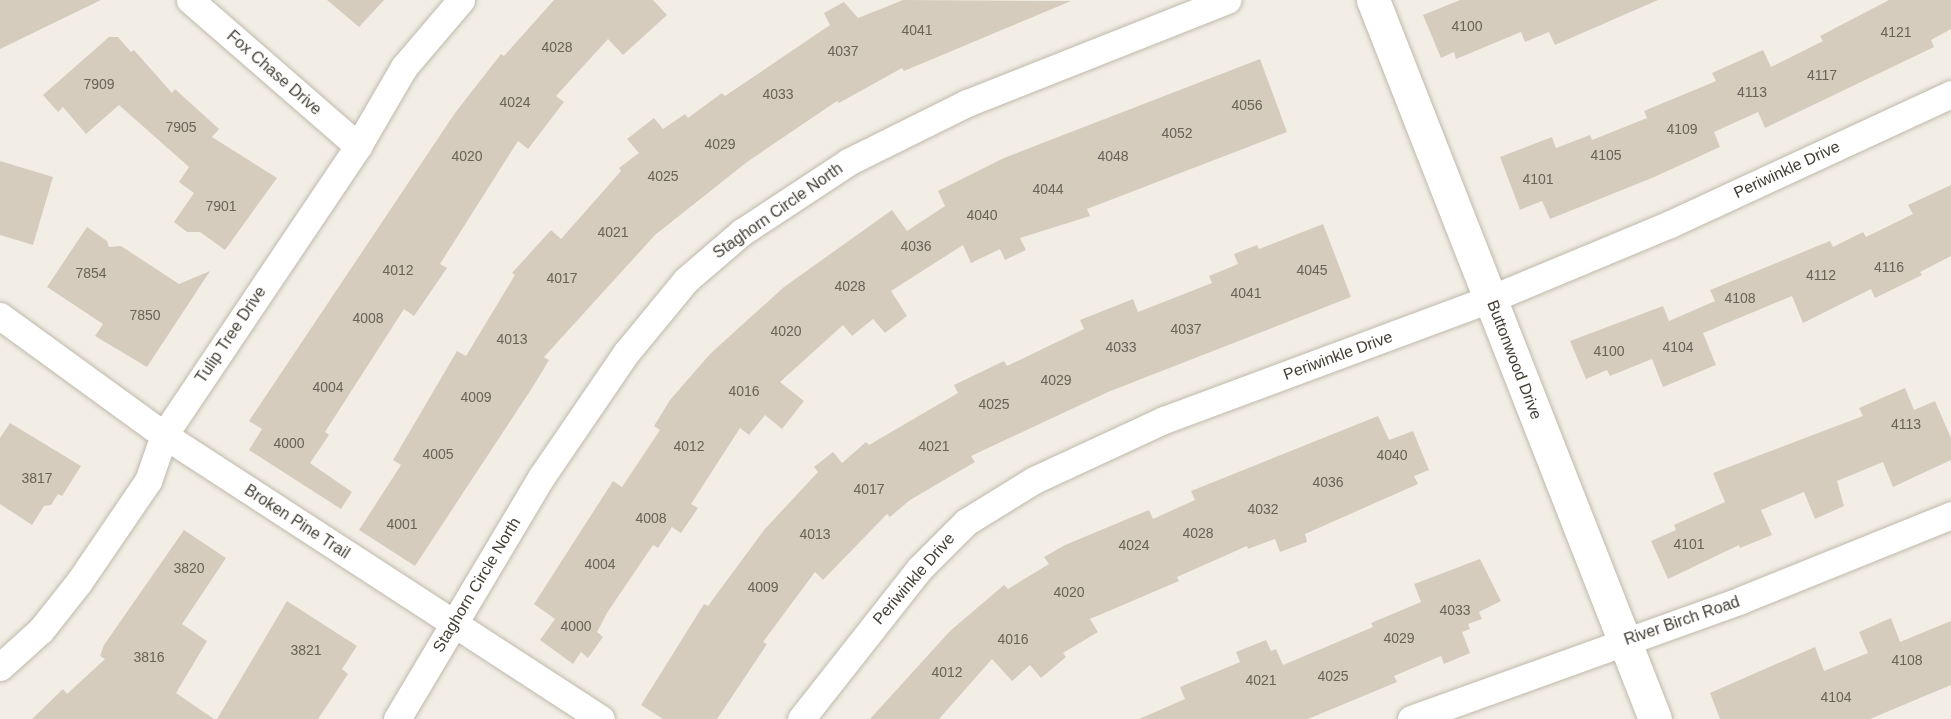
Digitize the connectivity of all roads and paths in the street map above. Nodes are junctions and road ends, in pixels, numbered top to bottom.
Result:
1 (190, 0) edge
2 (461, 0) edge
3 (1227, 0) edge
4 (1373, 0) edge
5 (1951, 94) edge
6 (358, 146) junction
7 (1490, 299) junction
8 (0, 316) edge
9 (164, 435) junction
10 (1951, 515) edge
11 (454, 624) junction
12 (1625, 641) junction
13 (0, 667) edge
14 (397, 719) edge
15 (601, 719) edge
16 (801, 719) edge
17 (1411, 719) edge
18 (1655, 719) edge

1 - 6 street, Fox Chase Drive
2 - 6 street, Tulip Tree Drive
3 - 11 street, Staghorn Circle North
4 - 7 street, Buttonwood Drive
5 - 7 street, Periwinkle Drive
6 - 9 street, Tulip Tree Drive
7 - 12 street, Buttonwood Drive
7 - 16 street, Periwinkle Drive
8 - 9 street, Broken Pine Trail
9 - 11 street, Broken Pine Trail
9 - 13 street, Tulip Tree Drive
10 - 12 street, River Birch Road
11 - 14 street, Staghorn Circle North
11 - 15 street, Broken Pine Trail
12 - 17 street, River Birch Road
12 - 18 street, Buttonwood Drive

